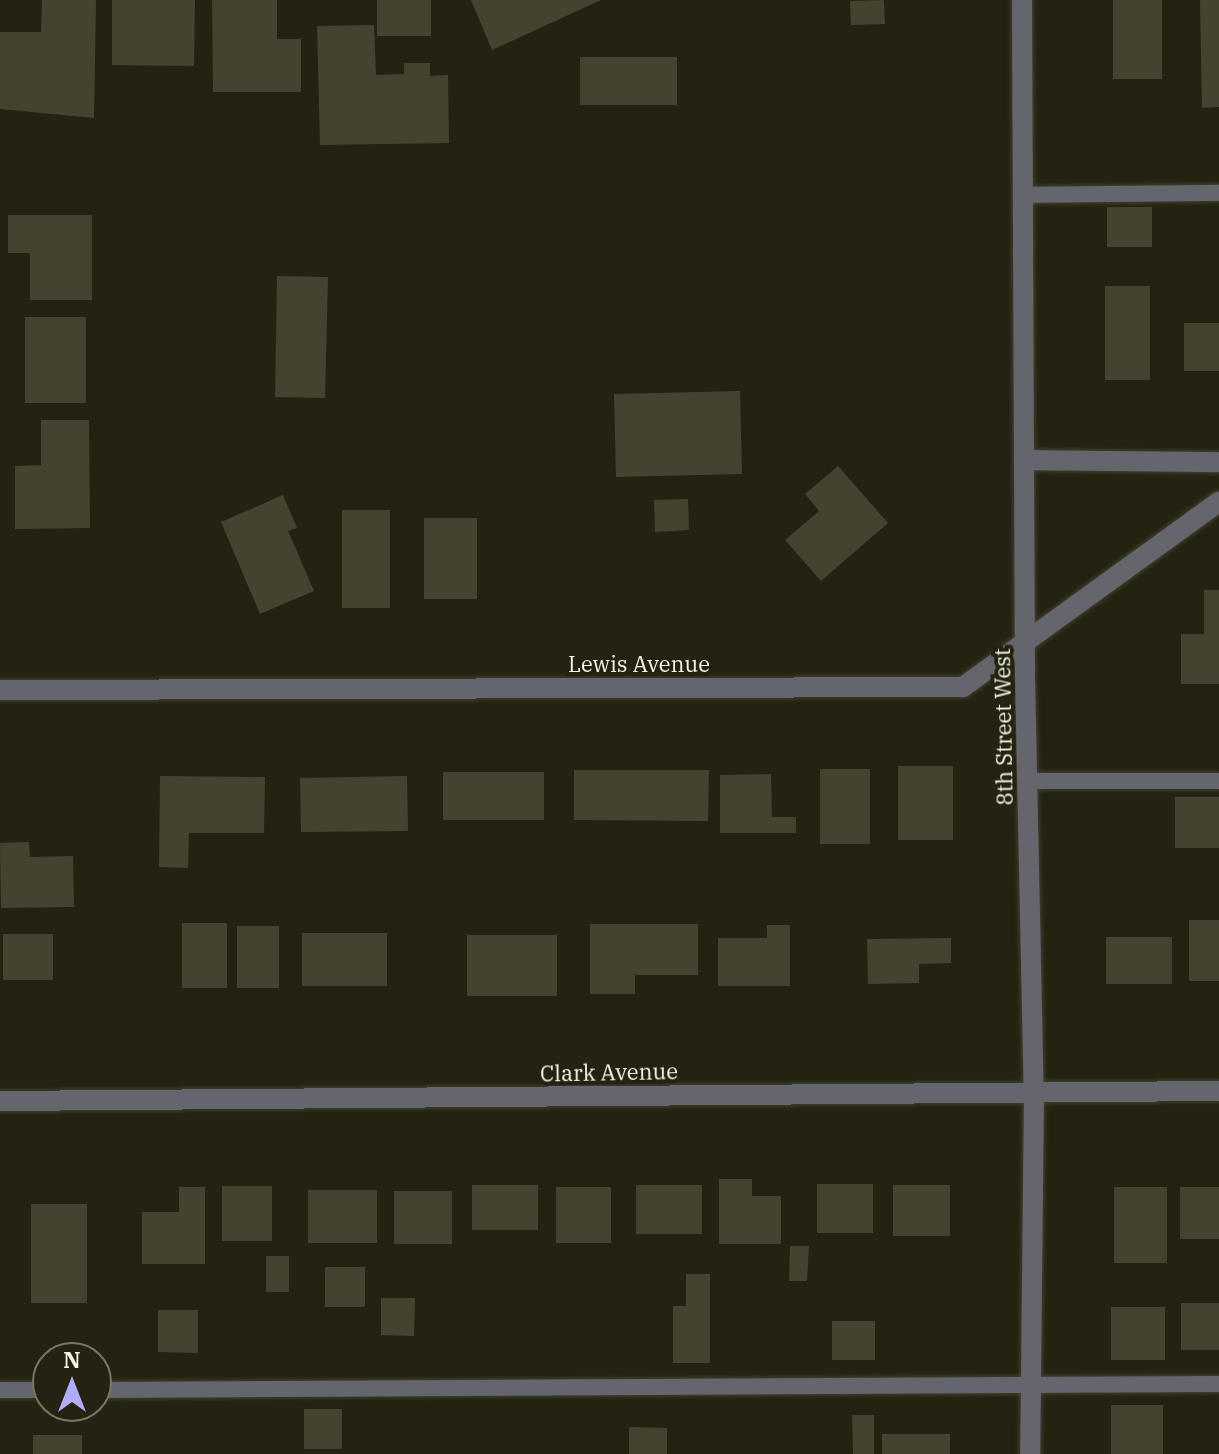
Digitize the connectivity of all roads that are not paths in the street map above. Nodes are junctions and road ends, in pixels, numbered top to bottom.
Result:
1 (1022, 0) edge
2 (1219, 193) edge
3 (1023, 195) junction
4 (1024, 460) junction
5 (1219, 462) edge
6 (1219, 502) edge
7 (1025, 641) junction
8 (0, 690) edge
9 (1027, 781) junction
10 (1219, 781) edge
11 (1219, 1091) edge
12 (1034, 1092) junction
13 (0, 1101) edge
14 (1219, 1384) edge
15 (1029, 1386) junction
16 (0, 1390) edge
17 (32, 1390) edge
18 (112, 1390) edge
19 (1030, 1454) edge

1 - 3 street, 8th Street West
2 - 3 lane
3 - 4 street, 8th Street West
4 - 5 street
4 - 7 street, 8th Street West
6 - 7 street, Lewis Avenue
7 - 8 street, Lewis Avenue
7 - 9 street, 8th Street West
9 - 10 lane
9 - 12 street, 8th Street West
11 - 12 street, Clark Avenue
12 - 13 street, Clark Avenue
12 - 15 street, 8th Street West
14 - 15 lane
15 - 18 lane
15 - 19 street, 8th Street West
16 - 17 lane

